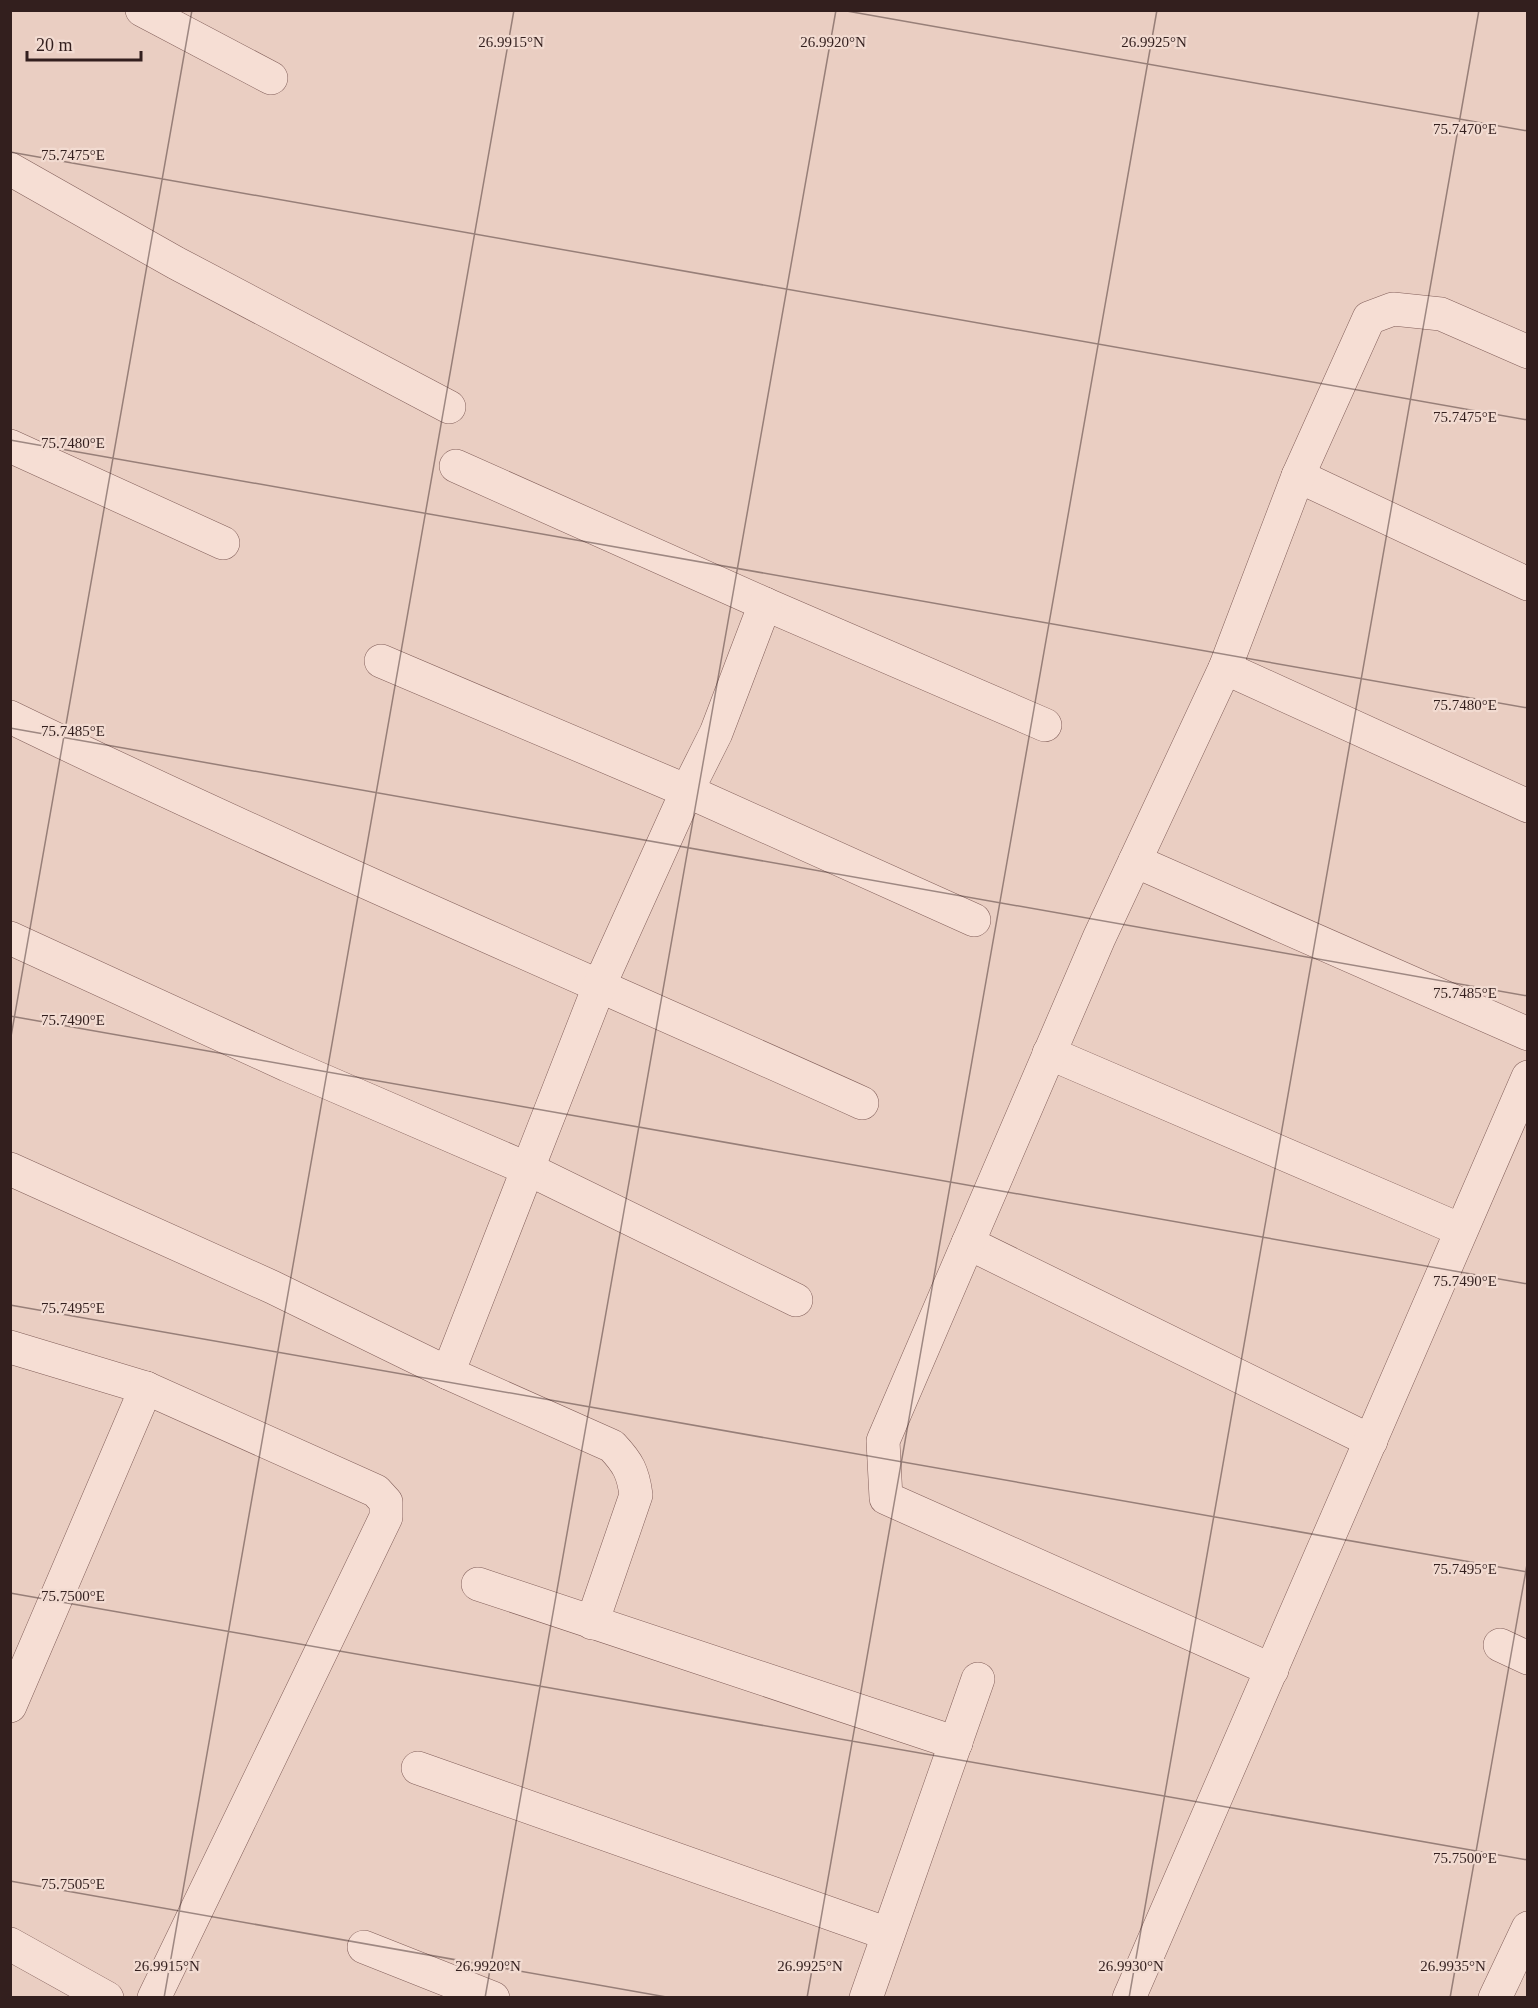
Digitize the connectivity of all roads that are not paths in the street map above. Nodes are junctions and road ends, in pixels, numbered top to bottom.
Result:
1 (142, 10) edge
2 (271, 78) dead end
3 (10, 169) edge
4 (1527, 352) edge
5 (449, 407) dead end
6 (10, 446) edge
7 (456, 466) dead end
8 (1298, 477) junction
9 (223, 543) dead end
10 (1527, 584) edge
11 (765, 604) junction
12 (381, 661) dead end
13 (1225, 668) junction
14 (10, 717) edge
15 (1046, 725) dead end
16 (687, 791) junction
17 (1527, 806) edge
18 (1135, 861) junction
19 (974, 920) dead end
20 (10, 938) edge
21 (600, 984) junction
22 (1527, 1034) edge
23 (1049, 1053) junction
24 (1527, 1077) edge
25 (862, 1103) dead end
26 (10, 1169) edge
27 (528, 1169) junction
28 (1461, 1230) junction
29 (968, 1243) junction
30 (796, 1300) dead end
31 (10, 1347) edge
32 (448, 1373) junction
33 (146, 1388) junction
34 (1371, 1441) junction
35 (478, 1584) dead end
36 (592, 1623) junction
37 (1272, 1670) junction
38 (978, 1679) dead end
39 (14, 1690) edge
40 (956, 1743) junction
41 (418, 1768) dead end
42 (1527, 1928) edge
43 (888, 1934) junction
44 (10, 1944) edge
45 (364, 1947) dead end
46 (107, 1998) edge
47 (154, 1998) edge
48 (494, 1998) edge
49 (866, 1998) edge
50 (1129, 1998) edge
51 (1495, 1998) edge

1 - 2 street
3 - 5 street
4 - 8 street
6 - 9 street
7 - 11 street
8 - 10 street
8 - 13 street
11 - 15 street
11 - 16 street
12 - 16 street
13 - 17 street
13 - 18 street
14 - 21 street
16 - 19 street
16 - 21 street
18 - 22 street
18 - 23 street
20 - 27 street
21 - 25 street
21 - 27 street
23 - 28 street
23 - 29 street
24 - 28 street
26 - 32 street
27 - 30 street
27 - 32 street
28 - 34 street
29 - 34 street
29 - 37 street
31 - 33 street
32 - 36 street
33 - 39 street
33 - 47 street
34 - 37 street
35 - 36 street
36 - 40 street
37 - 50 street
38 - 40 street
40 - 43 street
41 - 43 street
42 - 51 street
43 - 49 street
44 - 46 street
45 - 48 street

